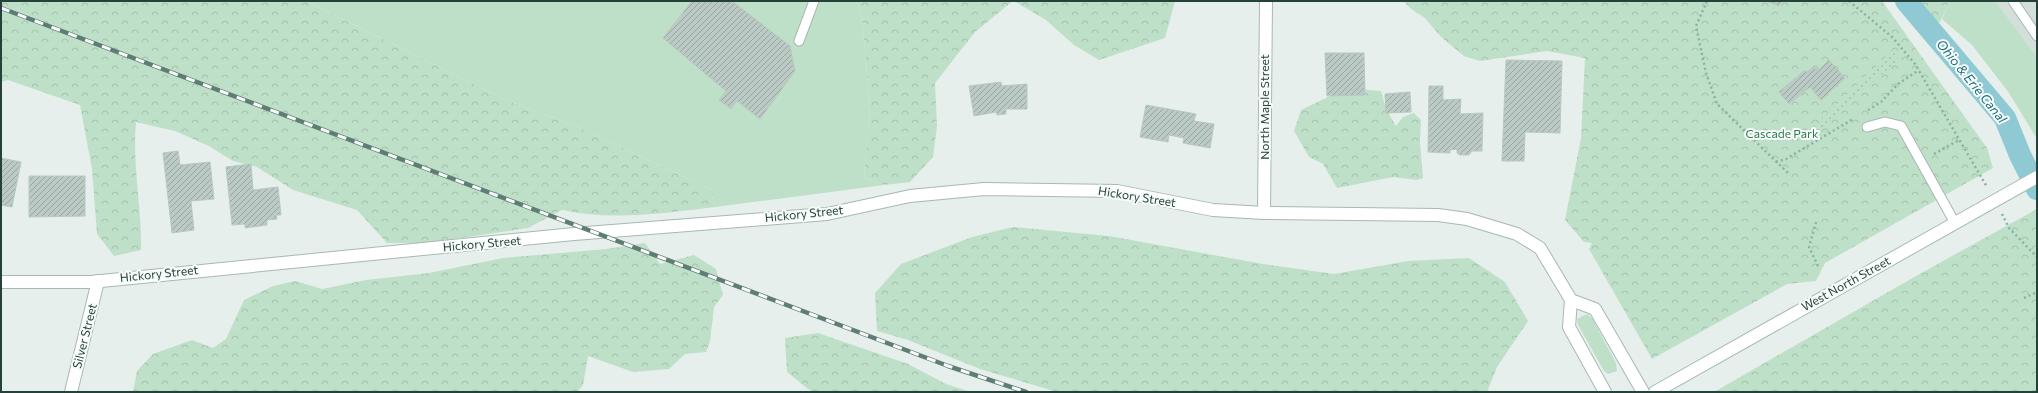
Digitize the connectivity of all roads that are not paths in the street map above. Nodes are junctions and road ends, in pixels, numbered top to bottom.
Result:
1 (814, 1) edge
2 (1266, 1) edge
3 (2013, 1) edge
4 (2037, 36) edge
5 (799, 41) dead end
6 (1867, 127) dead end
7 (2037, 177) edge
8 (1264, 213) junction
9 (1955, 223) junction
10 (98, 281) junction
11 (1, 282) edge
12 (1571, 300) junction
13 (71, 392) edge
14 (1605, 392) edge
15 (1643, 392) edge
16 (1654, 392) edge

1 - 5 lane
2 - 8 street, North Maple Street
3 - 4 lane
6 - 9 lane
7 - 9 street, West North Street
8 - 10 street, Hickory Street
8 - 12 street, Hickory Street
9 - 16 street, West North Street
10 - 11 street, Hickory Street
10 - 13 street, Silver Street
12 - 14 street
12 - 15 street

